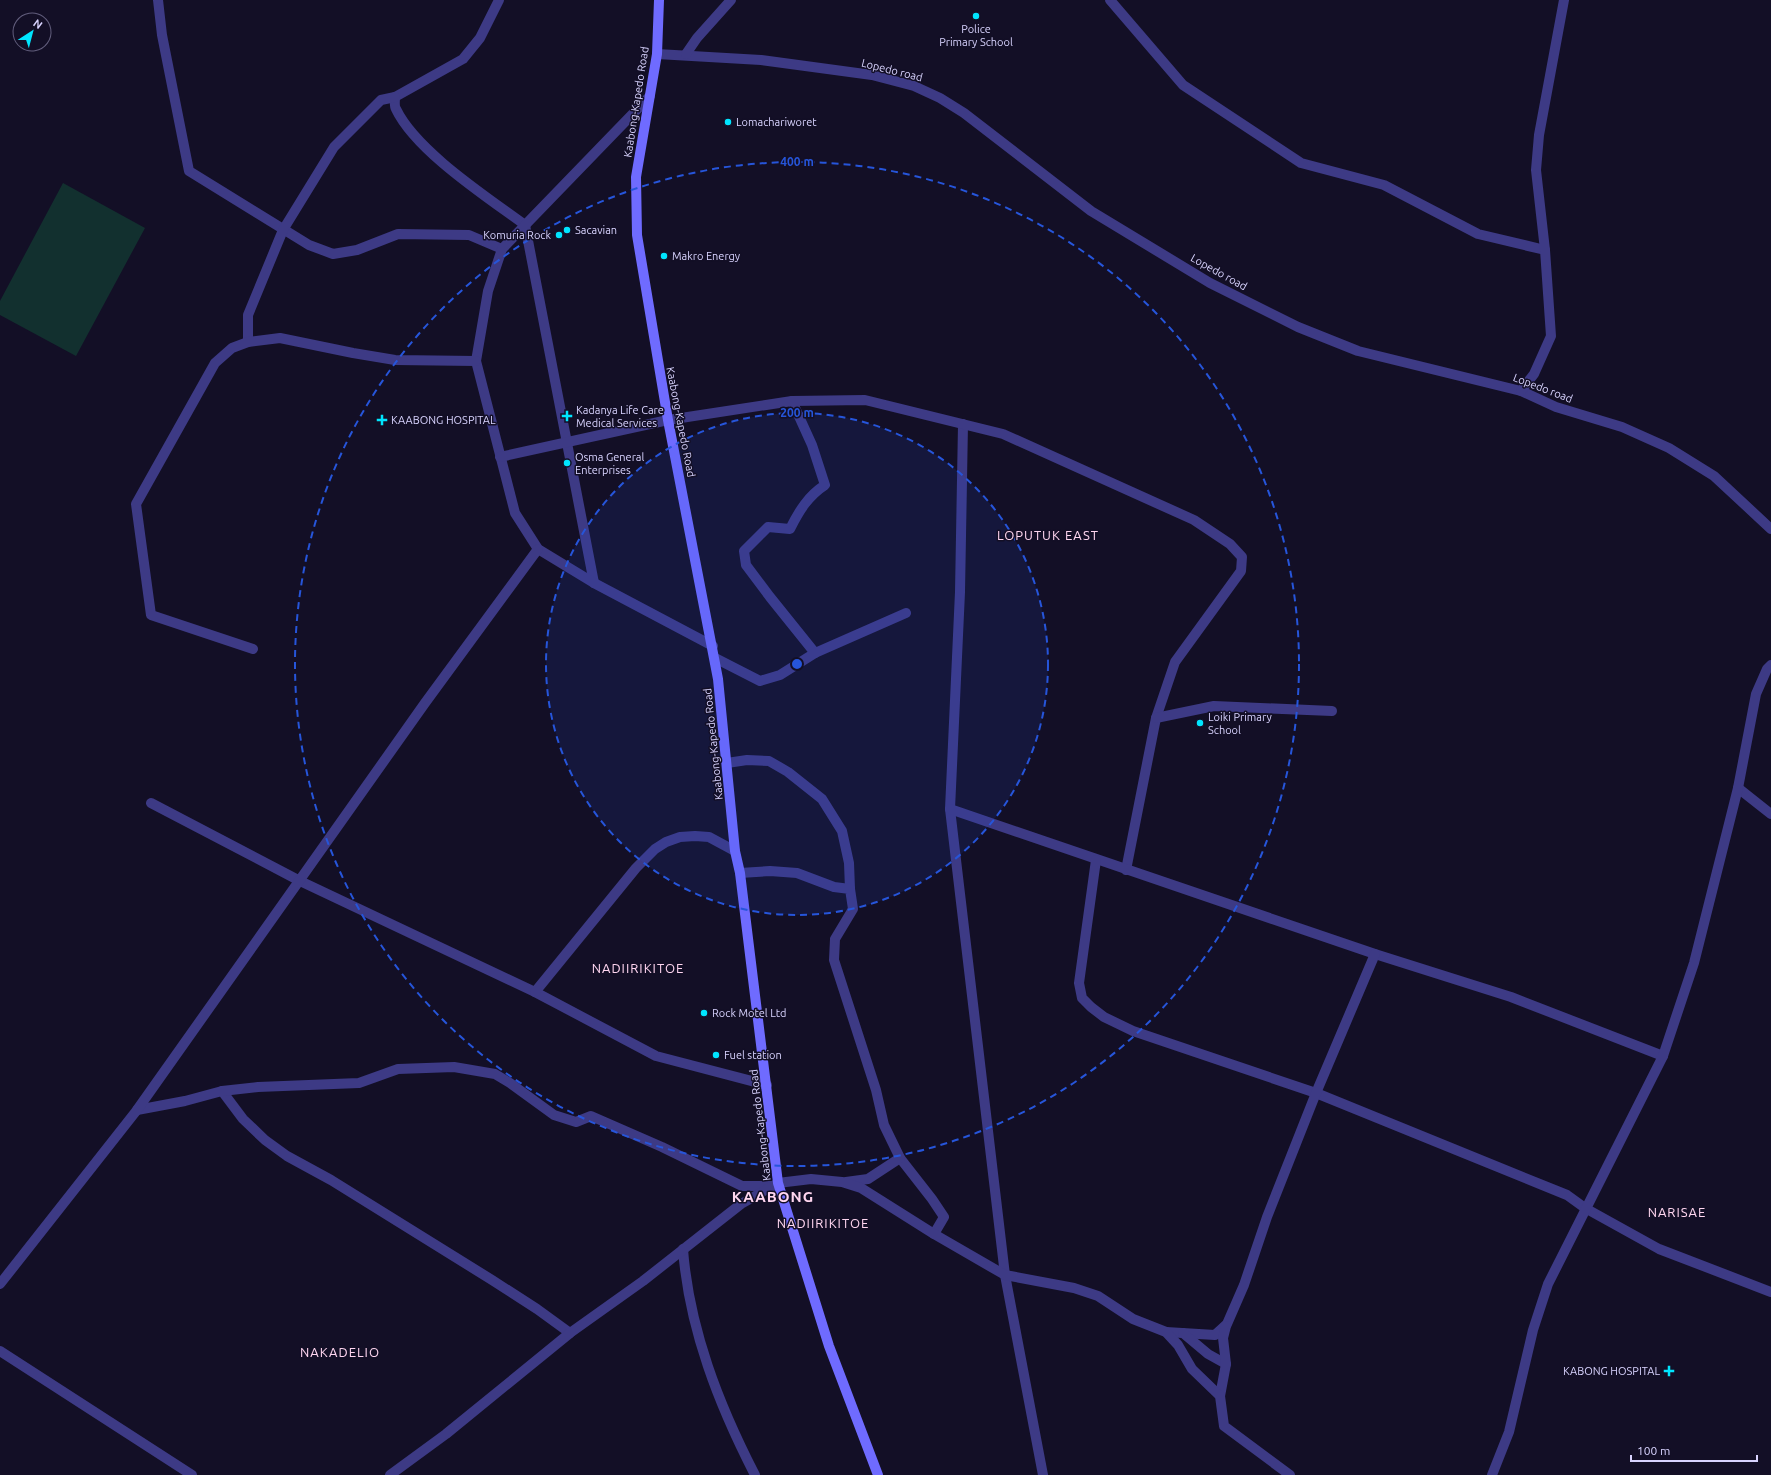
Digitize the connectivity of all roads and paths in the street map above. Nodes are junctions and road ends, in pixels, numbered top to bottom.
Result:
1 (158, 0) edge
2 (499, 0) edge
3 (659, 0) edge
4 (731, 0) edge
5 (1110, 0) edge
6 (1564, 0) edge
7 (657, 54) junction
8 (686, 54) junction
9 (650, 96) junction
10 (395, 97) junction
11 (525, 225) junction
12 (283, 230) junction
13 (502, 249) junction
14 (1545, 250) junction
15 (248, 342) junction
16 (476, 361) junction
17 (1521, 391) junction
18 (792, 401) junction
19 (668, 420) junction
20 (963, 424) junction
21 (565, 442) junction
22 (500, 457) junction
23 (1771, 529) edge
24 (538, 549) junction
25 (594, 583) junction
26 (906, 613) dead end
27 (713, 646) junction
28 (253, 649) dead end
29 (816, 653) junction
30 (715, 658) junction
31 (1771, 665) edge
32 (1332, 711) dead end
33 (1156, 718) junction
34 (727, 763) junction
35 (1738, 788) junction
36 (151, 803) dead end
37 (950, 809) junction
38 (1771, 814) edge
39 (735, 851) junction
40 (1096, 860) junction
41 (1126, 870) junction
42 (740, 873) junction
43 (300, 880) junction
44 (850, 889) junction
45 (1375, 954) junction
46 (535, 992) junction
47 (1663, 1056) junction
48 (767, 1084) junction
49 (222, 1091) junction
50 (1316, 1093) junction
51 (137, 1110) junction
52 (900, 1158) junction
53 (842, 1182) junction
54 (775, 1184) junction
55 (1585, 1208) junction
56 (934, 1234) junction
57 (683, 1249) junction
58 (1005, 1275) junction
59 (0, 1284) edge
60 (1771, 1292) edge
61 (1227, 1324) junction
62 (1166, 1332) junction
63 (570, 1333) junction
64 (1183, 1333) junction
65 (0, 1351) edge
66 (1226, 1364) junction
67 (1220, 1396) junction
68 (192, 1475) edge
69 (390, 1475) edge
70 (755, 1475) edge
71 (878, 1475) edge
72 (1043, 1475) edge
73 (1290, 1475) edge
74 (1492, 1475) edge

1 - 12 street
2 - 10 street
3 - 7 main road, Kaabong-Kapedo Road
4 - 8 street
5 - 14 street
6 - 14 street
7 - 8 street, Lopedo road
7 - 9 main road, Kaabong-Kapedo Road
8 - 17 street, Lopedo road
9 - 11 street
9 - 19 main road, Kaabong-Kapedo Road
10 - 11 street
10 - 12 street
11 - 13 street
11 - 21 street
12 - 13 street
12 - 15 street
13 - 16 street
14 - 17 street
15 - 16 street
15 - 28 street
16 - 22 street
17 - 23 street, Lopedo road
18 - 19 street
18 - 20 street
18 - 29 street
19 - 21 street
19 - 27 main road, Kaabong-Kapedo Road
20 - 33 street
20 - 37 street
21 - 22 street
21 - 25 street
22 - 24 street
24 - 25 street
24 - 43 street
25 - 27 street
26 - 29 street
27 - 30 main road, Kaabong-Kapedo Road
29 - 30 street
30 - 34 main road, Kaabong-Kapedo Road
31 - 35 street
32 - 33 street
33 - 41 street
34 - 39 main road, Kaabong-Kapedo Road
34 - 44 street
35 - 38 street
35 - 47 street
36 - 43 street
37 - 40 street
37 - 58 street
39 - 42 main road, Kaabong-Kapedo Road
39 - 46 street
40 - 41 street
40 - 50 street
41 - 45 street
42 - 44 street
42 - 48 main road, Kaabong-Kapedo Road
43 - 46 street
43 - 51 street
44 - 52 street
45 - 47 street
45 - 50 street
46 - 48 street
47 - 55 street
48 - 54 main road, Kaabong-Kapedo Road
49 - 51 street
49 - 54 street
49 - 63 street
50 - 55 street
50 - 61 street
51 - 59 street
52 - 53 street
52 - 56 street
53 - 54 street
53 - 56 street
54 - 57 street
54 - 71 main road, Kaabong-Kapedo Road
55 - 60 street
55 - 74 street
56 - 58 street
57 - 63 street
57 - 70 street
58 - 62 street
58 - 72 street
61 - 64 street
61 - 66 street
62 - 64 street
62 - 67 street
63 - 69 street
64 - 66 street
65 - 68 street
66 - 67 street
67 - 73 street

